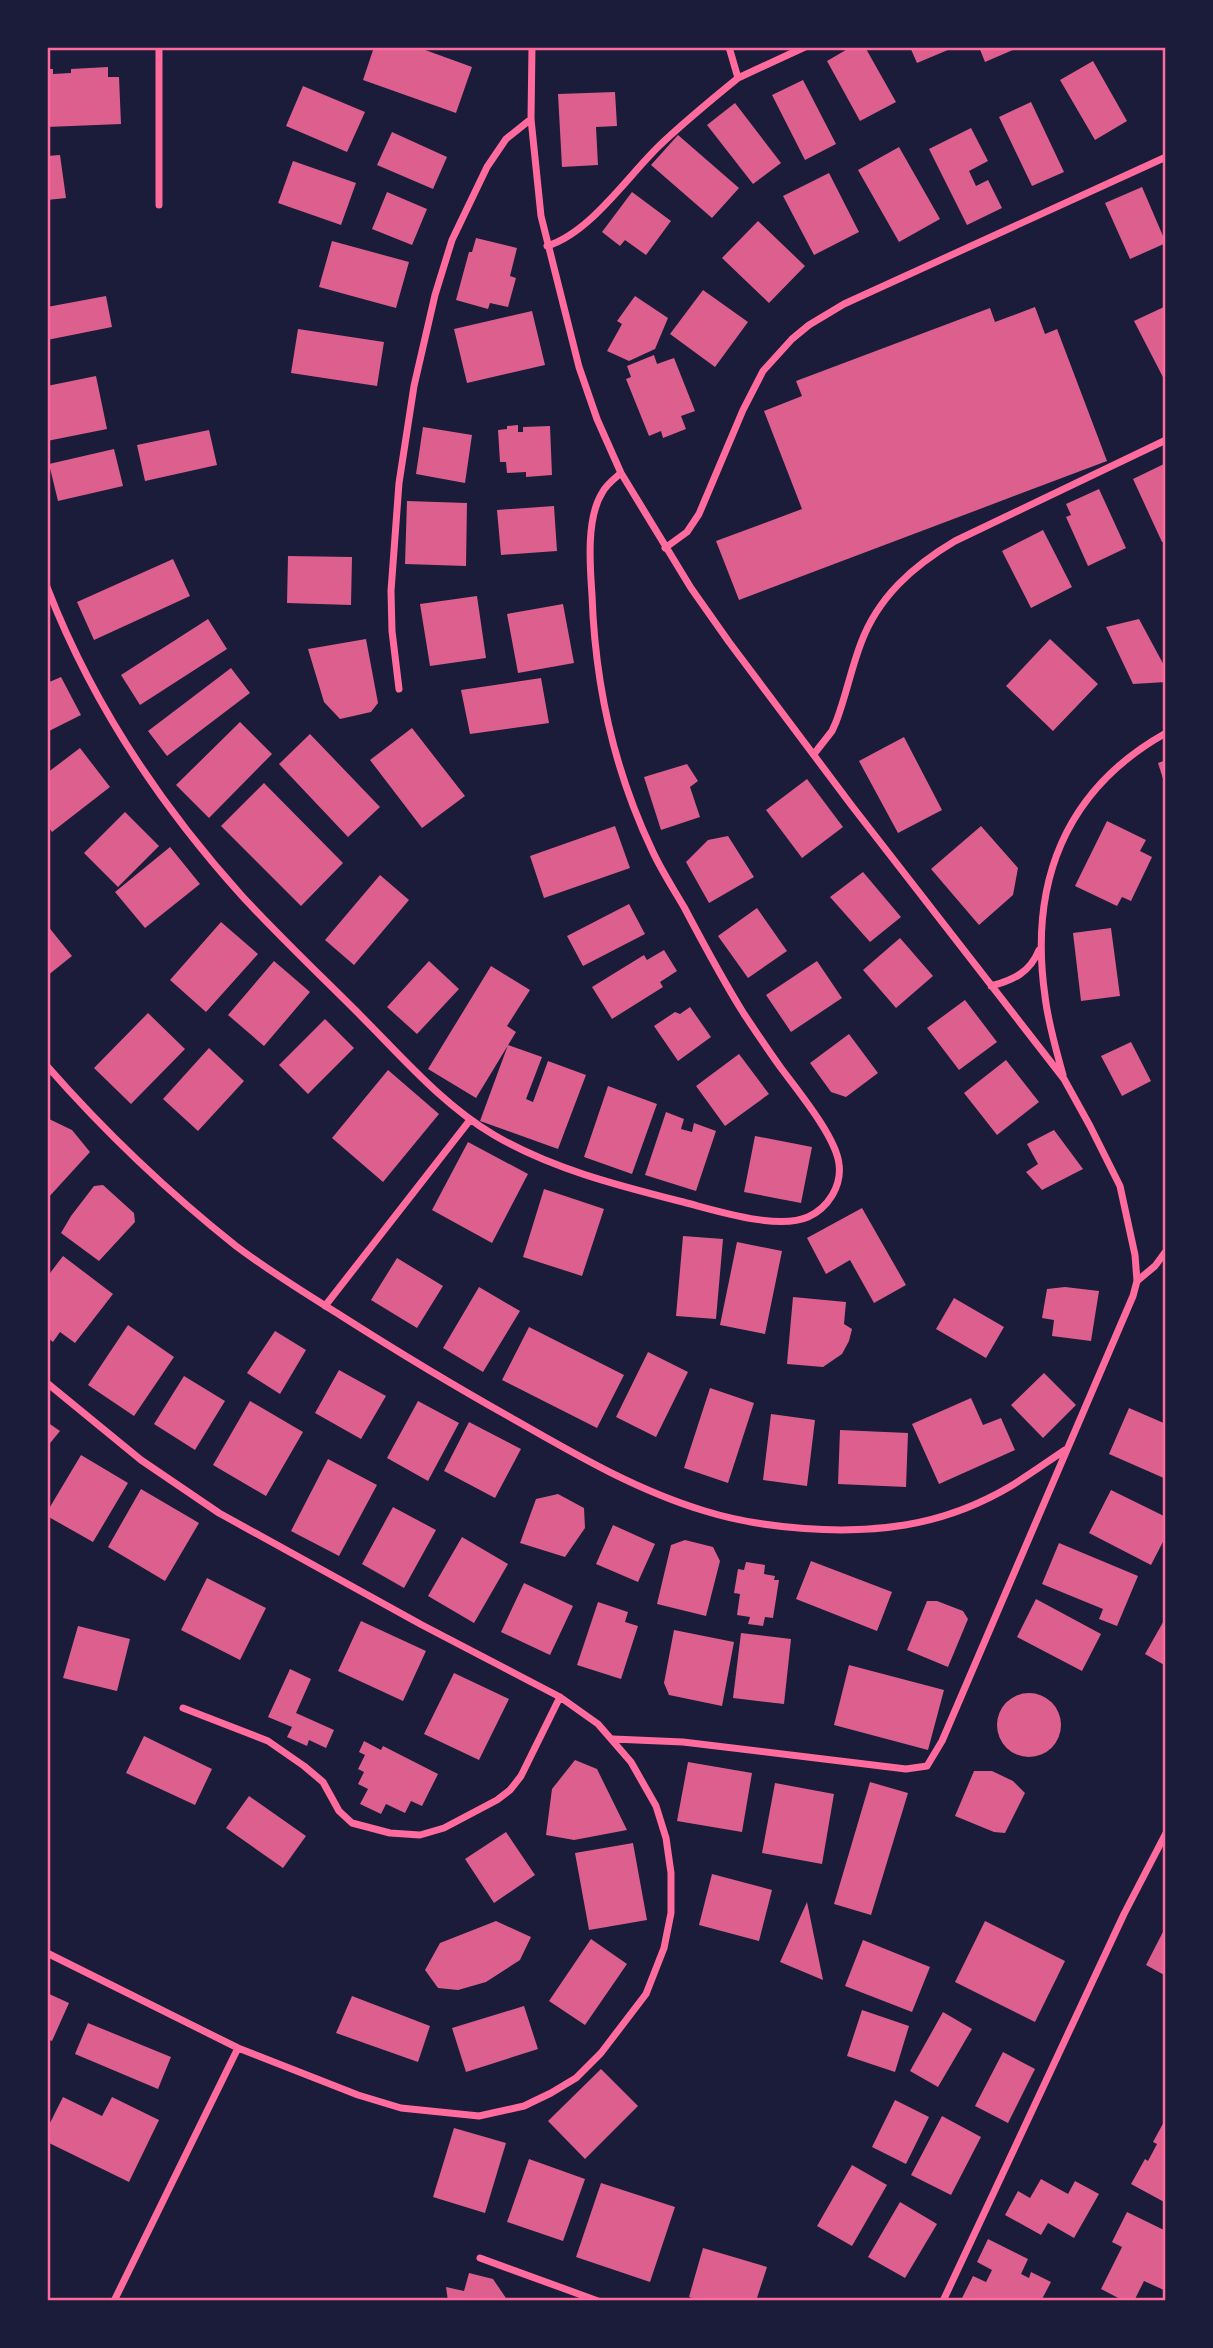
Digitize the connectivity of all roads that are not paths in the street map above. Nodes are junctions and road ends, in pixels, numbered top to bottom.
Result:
1 (159, 47) edge
2 (533, 47) edge
3 (729, 47) edge
4 (805, 47) edge
5 (738, 78) junction
6 (531, 119) junction
7 (1166, 157) edge
8 (159, 205) dead end
9 (547, 246) junction
10 (1166, 440) edge
11 (621, 473) junction
12 (665, 548) junction
13 (47, 587) edge
14 (399, 689) dead end
15 (1166, 733) edge
16 (814, 754) junction
17 (1041, 946) junction
18 (991, 986) junction
19 (47, 1066) edge
20 (1064, 1079) junction
21 (470, 1120) junction
22 (1166, 1251) edge
23 (1137, 1281) junction
24 (325, 1306) junction
25 (47, 1383) edge
26 (1066, 1450) junction
27 (560, 1697) junction
28 (183, 1708) dead end
29 (613, 1739) junction
30 (1166, 1833) edge
31 (47, 1953) edge
32 (238, 2048) junction
33 (481, 2258) dead end
34 (114, 2301) edge
35 (598, 2301) edge
36 (943, 2301) edge

1 - 8 street
2 - 6 street
3 - 5 street
4 - 5 street
5 - 9 street
6 - 9 street
6 - 14 street
7 - 12 street
9 - 11 street
10 - 16 street
11 - 12 street
11 - 21 street
12 - 16 street
13 - 21 street
15 - 17 street
16 - 18 street
17 - 18 street
17 - 20 street
18 - 20 street
19 - 24 street
20 - 23 street
21 - 24 street
22 - 23 street
23 - 26 street
24 - 26 street
25 - 27 street
26 - 29 street
27 - 28 street
27 - 29 street
29 - 32 street
30 - 36 street
31 - 32 street
32 - 34 street
33 - 35 street

